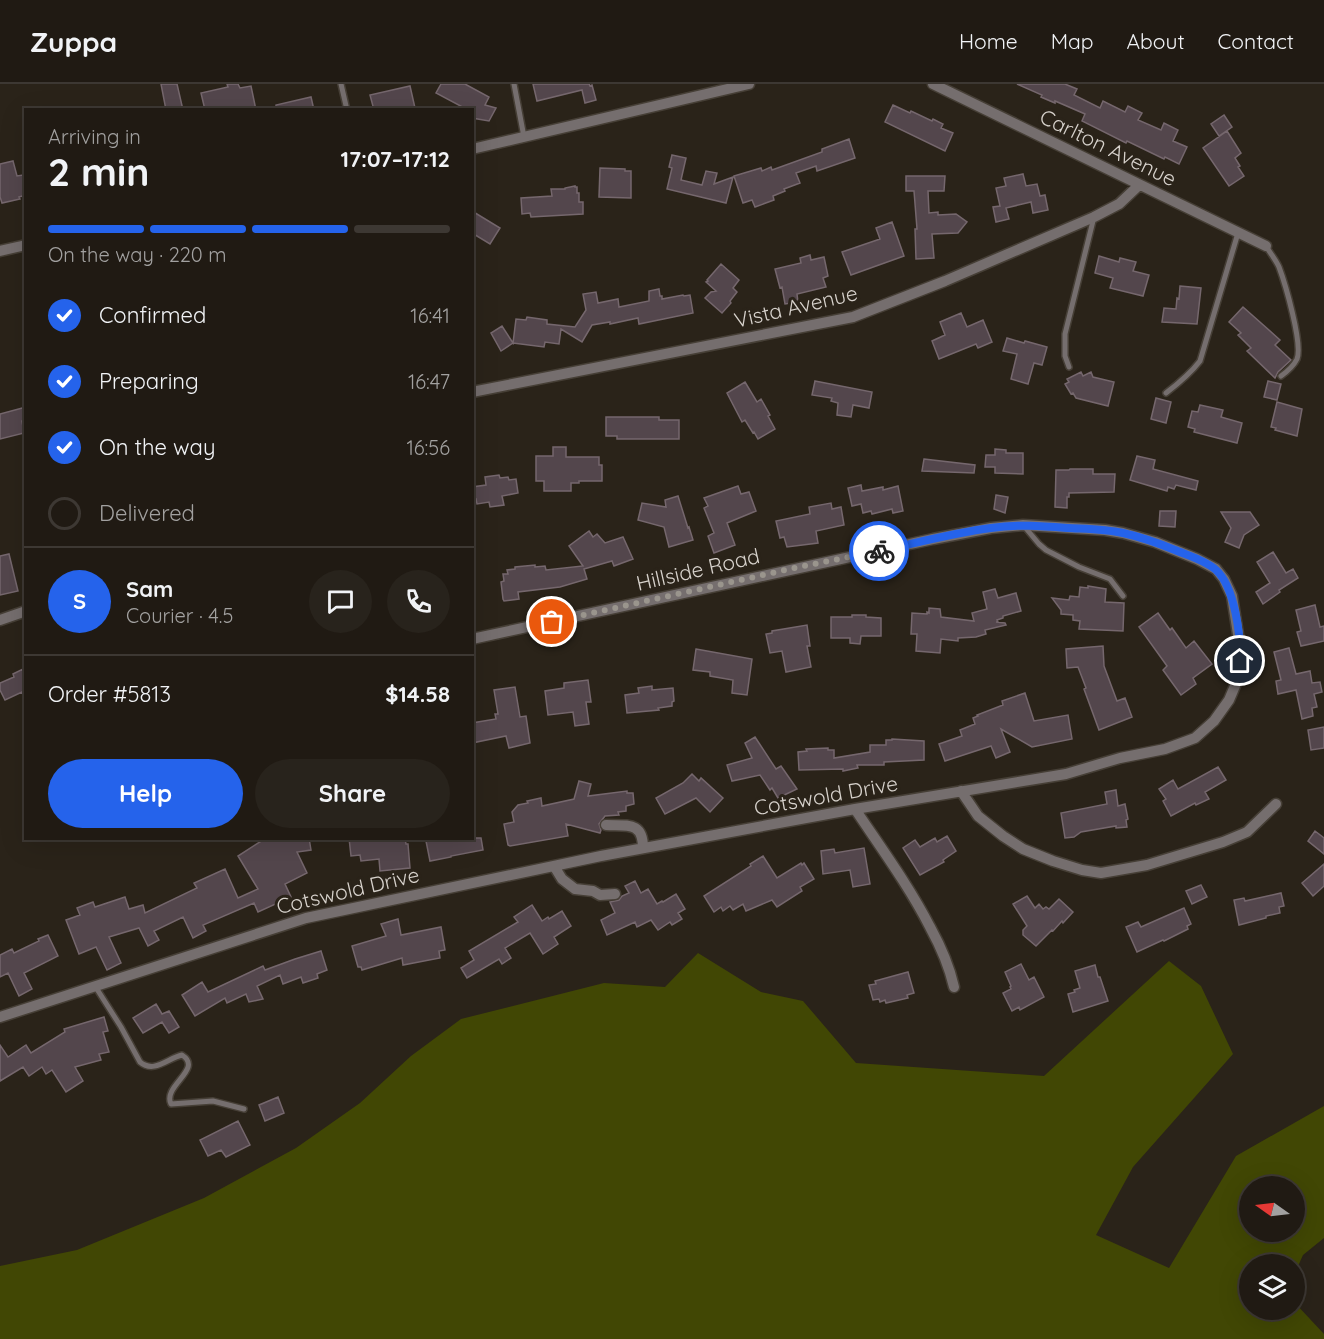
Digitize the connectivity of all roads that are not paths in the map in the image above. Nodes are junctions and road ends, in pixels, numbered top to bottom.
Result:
1 (341, 84) edge
2 (514, 84) edge
3 (749, 84) edge
4 (933, 84) edge
5 (347, 108) edge
6 (524, 137) junction
7 (474, 149) edge
8 (1139, 185) junction
9 (1094, 217) junction
10 (1238, 233) junction
11 (24, 245) edge
12 (1266, 246) joint
13 (0, 251) edge
14 (1069, 367) dead end
15 (1281, 376) dead end
16 (474, 392) edge
17 (1166, 393) dead end
18 (1023, 525) junction
19 (933, 539) joint
20 (1123, 596) dead end
21 (24, 612) edge
22 (0, 620) edge
23 (474, 639) edge
24 (961, 791) junction
25 (1276, 804) dead end
26 (855, 809) junction
27 (606, 825) dead end
28 (643, 849) junction
29 (554, 866) junction
30 (615, 894) dead end
31 (95, 985) junction
32 (954, 987) dead end
33 (0, 1017) edge
34 (244, 1109) dead end

1 - 5 lane
2 - 6 lane
3 - 6 street
4 - 8 street, Carlton Avenue
6 - 7 street
8 - 9 street, Vista Avenue
8 - 10 street, Carlton Avenue
9 - 14 lane
9 - 16 street, Vista Avenue
10 - 12 street, Carlton Avenue
10 - 17 lane
11 - 13 street
12 - 15 lane
18 - 19 street, Cotswold Drive
18 - 20 lane
18 - 24 street, Cotswold Drive
19 - 23 street, Hillside Road
21 - 22 street
24 - 25 street
24 - 26 street, Cotswold Drive
26 - 28 street, Cotswold Drive
26 - 32 street
27 - 28 street
28 - 29 street, Cotswold Drive
29 - 30 street
29 - 31 street, Cotswold Drive
31 - 33 street, Cotswold Drive
31 - 34 lane

